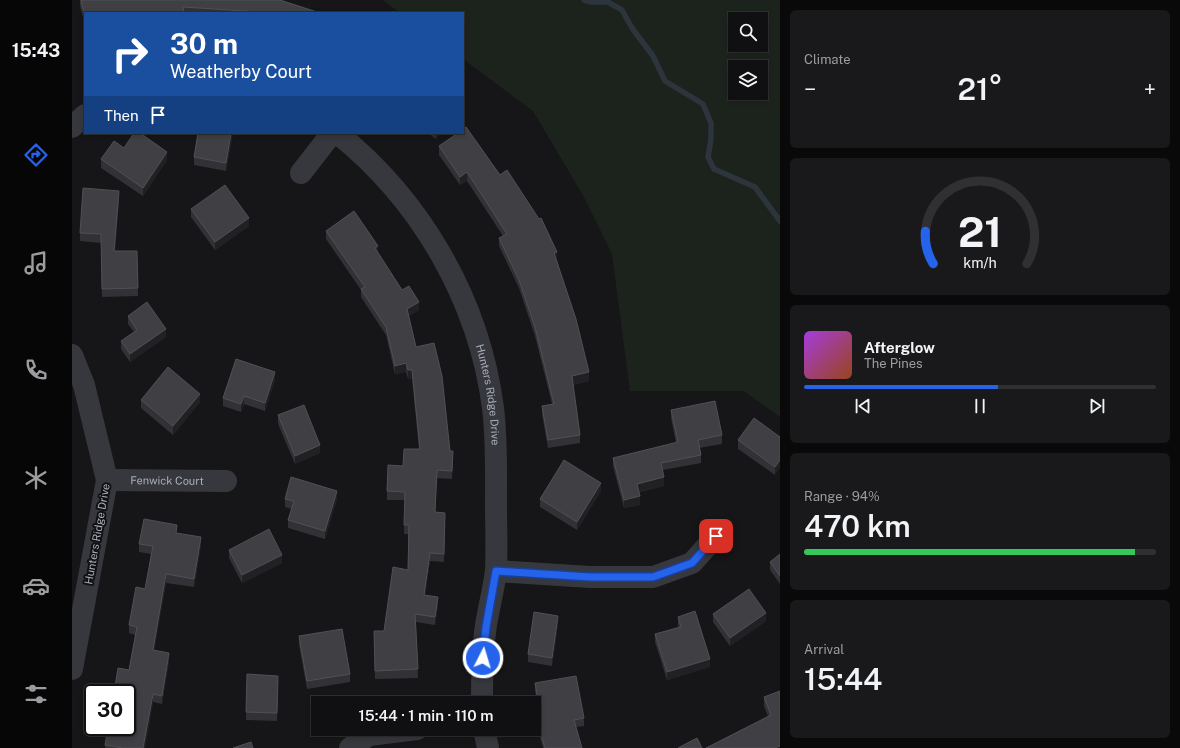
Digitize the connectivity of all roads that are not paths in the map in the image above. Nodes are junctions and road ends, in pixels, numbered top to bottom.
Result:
1 (84, 116) edge
2 (72, 127) edge
3 (331, 134) edge
4 (338, 134) edge
5 (301, 174) dead end
6 (72, 355) edge
7 (107, 480) junction
8 (226, 481) dead end
9 (716, 536) dead end
10 (496, 571) junction
11 (72, 669) edge
12 (482, 696) edge
13 (366, 736) edge
14 (485, 736) edge
15 (350, 748) edge
16 (488, 748) edge

1 - 2 street
3 - 5 street
4 - 10 street, Hunters Ridge Drive
6 - 7 street, Hunters Ridge Drive
7 - 8 street, Fenwick Court
7 - 11 street, Hunters Ridge Drive
9 - 10 street
10 - 12 street, Hunters Ridge Drive
13 - 15 street
14 - 16 street

